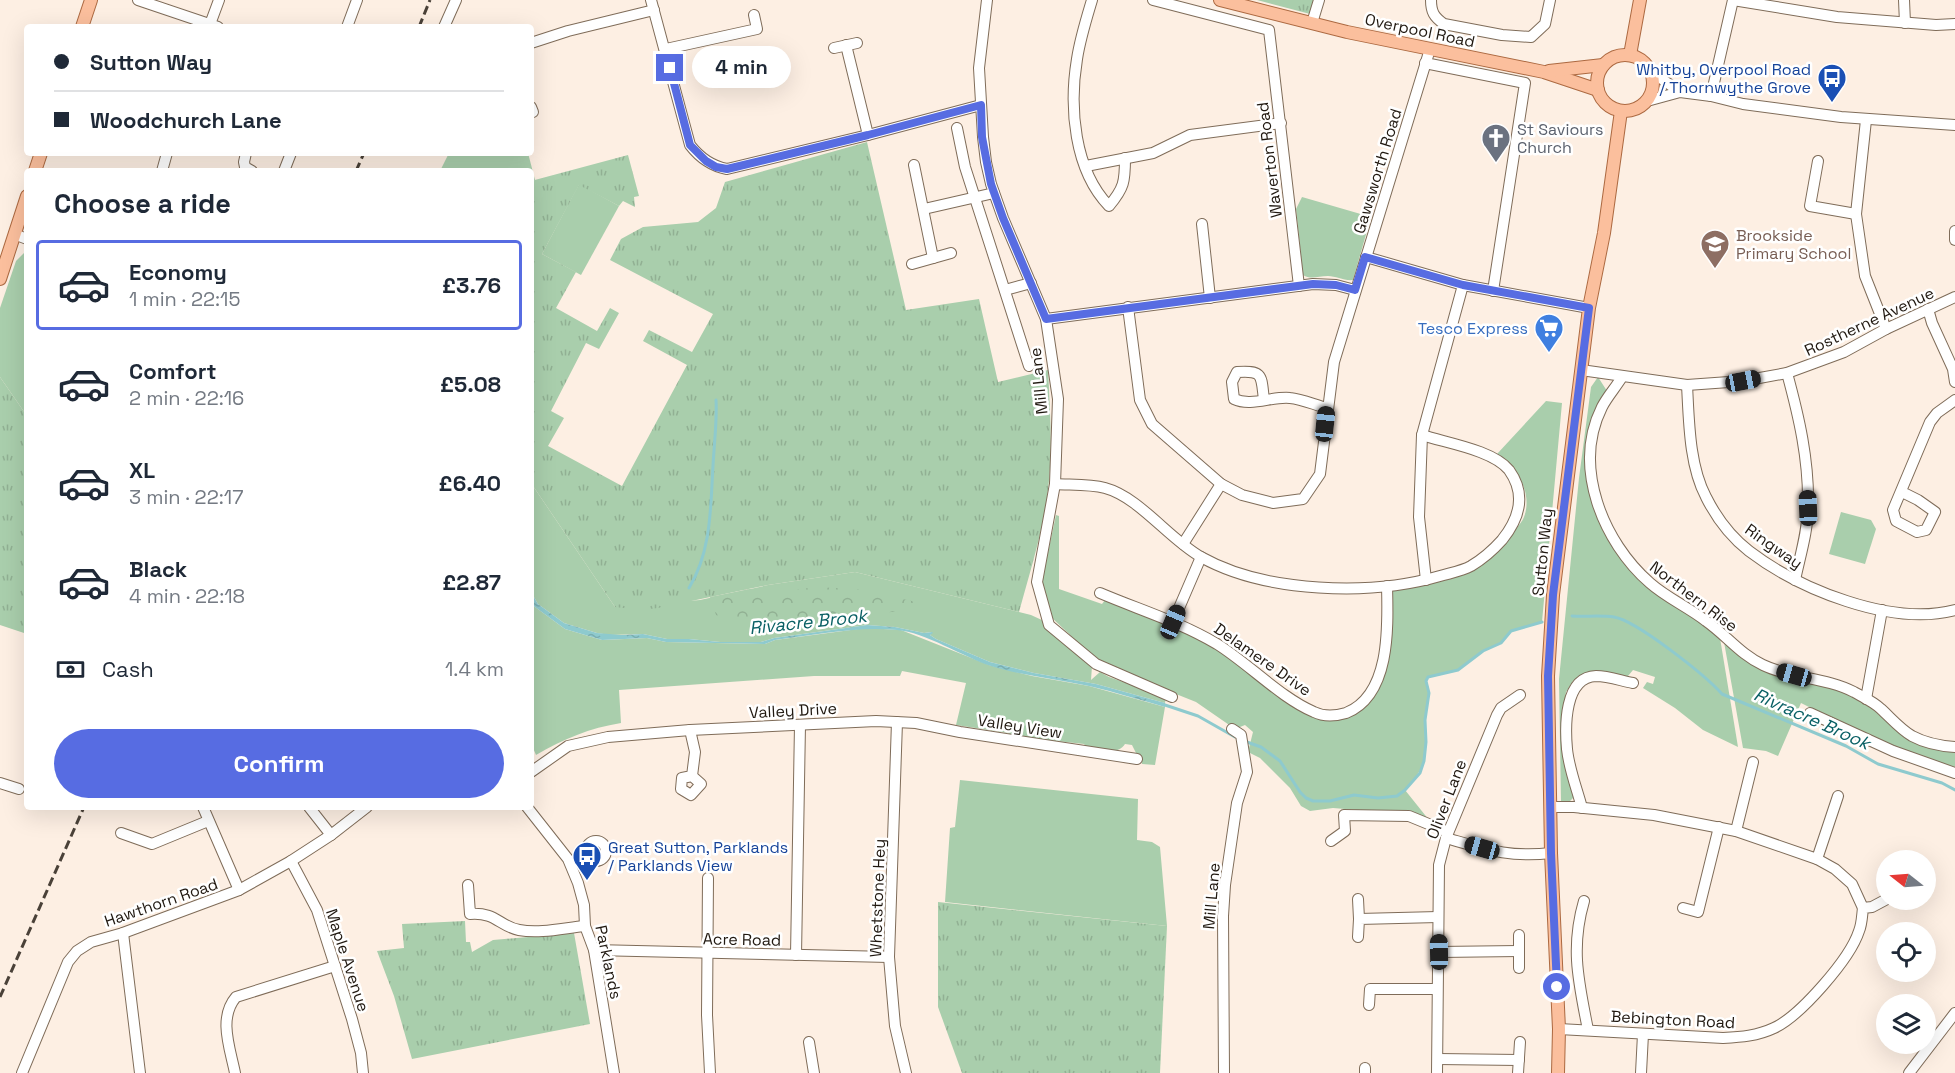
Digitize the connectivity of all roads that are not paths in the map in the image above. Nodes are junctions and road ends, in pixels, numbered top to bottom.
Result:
1 (91, 0) edge
2 (138, 0) edge
3 (219, 0) edge
4 (357, 0) edge
5 (456, 0) edge
6 (987, 0) edge
7 (1092, 0) edge
8 (1153, 0) edge
9 (1220, 0) edge
10 (1319, 0) edge
11 (1431, 0) edge
12 (1550, 0) edge
13 (1640, 0) edge
14 (1733, 0) edge
15 (1904, 0) edge
16 (653, 5) edge
17 (754, 15) dead end
18 (1905, 22) junction
19 (1312, 23) junction
20 (83, 24) edge
21 (206, 24) edge
22 (213, 24) edge
23 (348, 24) edge
24 (445, 24) edge
25 (1955, 24) edge
26 (534, 42) edge
27 (834, 48) dead end
28 (666, 49) junction
29 (1430, 49) junction
30 (1630, 55) junction
31 (1425, 63) junction
32 (1603, 65) junction
33 (1544, 72) junction
34 (1652, 72) junction
35 (1598, 90) junction
36 (1680, 92) junction
37 (1711, 96) junction
38 (1647, 101) junction
39 (981, 105) junction
40 (1621, 111) junction
41 (1866, 120) junction
42 (1281, 123) junction
43 (1955, 125) edge
44 (957, 128) dead end
45 (868, 135) junction
46 (1125, 158) junction
47 (1818, 161) dead end
48 (914, 165) dead end
49 (1086, 166) junction
50 (994, 193) junction
51 (975, 197) junction
52 (24, 205) edge
53 (924, 209) junction
54 (1856, 214) junction
55 (1202, 224) dead end
56 (1955, 231) edge
57 (14, 234) junction
58 (24, 238) edge
59 (1955, 240) edge
60 (951, 253) dead end
61 (1365, 257) junction
62 (933, 258) junction
63 (912, 264) dead end
64 (0, 279) edge
65 (1031, 283) junction
66 (1463, 285) junction
67 (1299, 286) junction
68 (1005, 290) junction
69 (1355, 290) junction
70 (1493, 291) junction
71 (1955, 297) edge
72 (1210, 298) junction
73 (1128, 308) junction
74 (1589, 308) junction
75 (1928, 309) junction
76 (1046, 319) junction
77 (1886, 329) junction
78 (1029, 366) dead end
79 (1581, 370) junction
80 (1787, 373) junction
81 (1622, 377) junction
82 (1955, 382) edge
83 (1687, 385) junction
84 (1263, 400) dead end
85 (1955, 400) edge
86 (1327, 408) junction
87 (1422, 435) junction
88 (1055, 484) junction
89 (1221, 484) junction
90 (1902, 492) dead end
91 (1183, 544) junction
92 (1200, 557) junction
93 (1426, 580) junction
94 (1795, 580) junction
95 (1387, 586) junction
96 (1100, 593) dead end
97 (1882, 610) junction
98 (1955, 610) edge
99 (1173, 622) junction
100 (1633, 682) dead end
101 (1520, 695) dead end
102 (1172, 697) dead end
103 (1866, 699) junction
104 (1810, 713) dead end
105 (897, 722) junction
106 (800, 726) junction
107 (1232, 729) dead end
108 (690, 730) junction
109 (1955, 747) edge
110 (1137, 759) dead end
111 (1753, 762) dead end
112 (534, 770) edge
113 (1955, 773) edge
114 (692, 776) dead end
115 (0, 783) edge
116 (19, 789) dead end
117 (1838, 796) dead end
118 (1550, 807) junction
119 (1582, 808) junction
120 (203, 810) edge
121 (311, 810) edge
122 (363, 810) edge
123 (529, 810) edge
124 (208, 821) junction
125 (1719, 827) junction
126 (1736, 831) junction
127 (122, 833) dead end
128 (331, 835) junction
129 (1447, 835) junction
130 (1331, 841) dead end
131 (586, 852) dead end
132 (1551, 853) junction
133 (568, 859) junction
134 (1817, 859) junction
135 (291, 861) junction
136 (708, 878) dead end
137 (468, 885) dead end
138 (239, 890) junction
139 (1358, 900) dead end
140 (1584, 901) dead end
141 (1876, 905) edge
142 (1683, 908) dead end
143 (1863, 908) junction
144 (1438, 917) junction
145 (1359, 919) junction
146 (585, 926) junction
147 (123, 933) junction
148 (1519, 935) dead end
149 (1358, 937) dead end
150 (594, 950) junction
151 (1519, 951) junction
152 (1439, 952) junction
153 (708, 953) junction
154 (796, 955) junction
155 (889, 957) junction
156 (335, 966) junction
157 (1519, 968) dead end
158 (1437, 989) junction
159 (1369, 1005) dead end
160 (1955, 1013) edge
161 (1558, 1029) junction
162 (1588, 1030) junction
163 (1643, 1034) junction
164 (809, 1042) dead end
165 (1520, 1042) dead end
166 (1438, 1059) junction
167 (1519, 1060) junction
168 (22, 1073) edge
169 (140, 1073) edge
170 (235, 1073) edge
171 (363, 1073) edge
172 (614, 1073) edge
173 (710, 1073) edge
174 (814, 1073) edge
175 (906, 1073) edge
176 (1224, 1073) edge
177 (1437, 1073) edge
178 (1518, 1073) edge
179 (1558, 1073) edge
180 (1641, 1073) edge
181 (1909, 1073) edge

1 - 20 main road
2 - 21 street
3 - 22 street
4 - 23 street
5 - 24 street
6 - 39 street, Mill Lane
7 - 49 street
8 - 42 street, Waverton Road
9 - 19 main road, Overpool Road
10 - 19 street
11 - 12 street
13 - 30 main road
14 - 18 street
14 - 37 street
15 - 18 street
16 - 26 street
16 - 28 street
17 - 28 street
18 - 25 street
19 - 29 main road, Overpool Road
27 - 45 street
28 - 45 street
29 - 31 street, Gawsworth Road
29 - 33 main road, Overpool Road
30 - 32 main road
30 - 34 main road
31 - 61 street, Gawsworth Road
31 - 70 street
32 - 33 main road, Overpool Road
32 - 35 main road
33 - 35 main road, Overpool Road
34 - 36 street
34 - 38 main road
35 - 40 main road
36 - 37 street
36 - 38 street
37 - 41 street
38 - 40 main road
39 - 45 street
39 - 50 street, Mill Lane
40 - 74 main road, Sutton Way
41 - 43 street
41 - 54 street
42 - 46 street
42 - 67 street, Waverton Road
44 - 51 street
46 - 49 street
46 - 49 street
47 - 54 street
48 - 53 street
50 - 51 street
50 - 65 street, Mill Lane
51 - 53 street
51 - 68 street
52 - 57 main road
53 - 62 street
54 - 77 street
55 - 72 street
56 - 59 street
57 - 58 street
57 - 64 main road
60 - 62 street
61 - 66 street
61 - 69 street, Gawsworth Road
62 - 63 street
65 - 68 street
65 - 76 street, Mill Lane
66 - 70 street
66 - 87 street
67 - 69 street
67 - 72 street
68 - 78 street
69 - 86 street, Gawsworth Road
70 - 74 street
71 - 75 street, Rostherne Avenue
72 - 73 street
73 - 76 street
73 - 89 street, Gawsworth Road
74 - 79 main road, Sutton Way
75 - 77 street, Rostherne Avenue
75 - 82 street
76 - 88 street, Mill Lane
77 - 80 street, Rostherne Avenue
79 - 81 street, Rostherne Avenue
79 - 118 main road, Sutton Way
80 - 83 street, Rostherne Avenue
80 - 94 street
81 - 83 street, Rostherne Avenue
81 - 103 street, Northern Rise
83 - 94 street, Ringway
84 - 86 street
85 - 90 street
86 - 89 street, Gawsworth Road
87 - 93 street
87 - 93 street
88 - 91 street
88 - 102 street, Mill Lane
89 - 91 street
91 - 92 street
92 - 95 street
92 - 99 street
93 - 95 street
94 - 97 street, Ringway
95 - 99 street, Delamere Drive
96 - 99 street, Delamere Drive
97 - 98 street, Ringway
97 - 103 street
100 - 119 street
101 - 129 street, Oliver Lane
103 - 109 street, Northern Rise
104 - 113 street
105 - 106 street, Valley Drive
105 - 110 street, Valley View
105 - 155 street, Whetstone Hey
106 - 108 street, Valley Drive
106 - 154 street
107 - 176 street, Mill Lane
108 - 112 street, Valley Drive
108 - 114 street
111 - 126 street
115 - 116 street
117 - 134 street
118 - 119 street
118 - 132 main road, Sutton Way
119 - 125 street
120 - 124 street
121 - 128 street
122 - 128 street, Hawthorn Road
123 - 133 street, Parklands
124 - 127 street
124 - 138 street
125 - 126 street
125 - 142 street
126 - 134 street
128 - 135 street, Hawthorn Road
129 - 130 street
129 - 132 street
129 - 144 street, Oliver Lane
131 - 133 street
132 - 161 main road, Sutton Way
133 - 146 street, Parklands
134 - 143 street
135 - 138 street, Hawthorn Road
135 - 156 street, Maple Avenue
136 - 153 street
137 - 146 street
138 - 147 street, Hawthorn Road
139 - 145 street
140 - 162 street
141 - 143 street
143 - 163 street, Bebington Road
144 - 145 street
144 - 152 street, Oliver Lane
145 - 149 street
146 - 150 street, Parklands
147 - 168 street, Hawthorn Road
147 - 169 street
148 - 151 street
150 - 153 street, Acre Road
150 - 172 street, Parklands
151 - 152 street
151 - 157 street
152 - 158 street, Oliver Lane
153 - 154 street, Acre Road
153 - 173 street
154 - 155 street, Acre Road
155 - 175 street, Whetstone Hey
156 - 170 street
156 - 171 street, Maple Avenue
158 - 159 street
158 - 166 street, Oliver Lane
160 - 181 street
161 - 162 street, Bebington Road
161 - 179 main road, Sutton Way
162 - 163 street, Bebington Road
163 - 180 street
164 - 174 street
165 - 167 street
166 - 167 street
166 - 177 street, Oliver Lane
167 - 178 street

